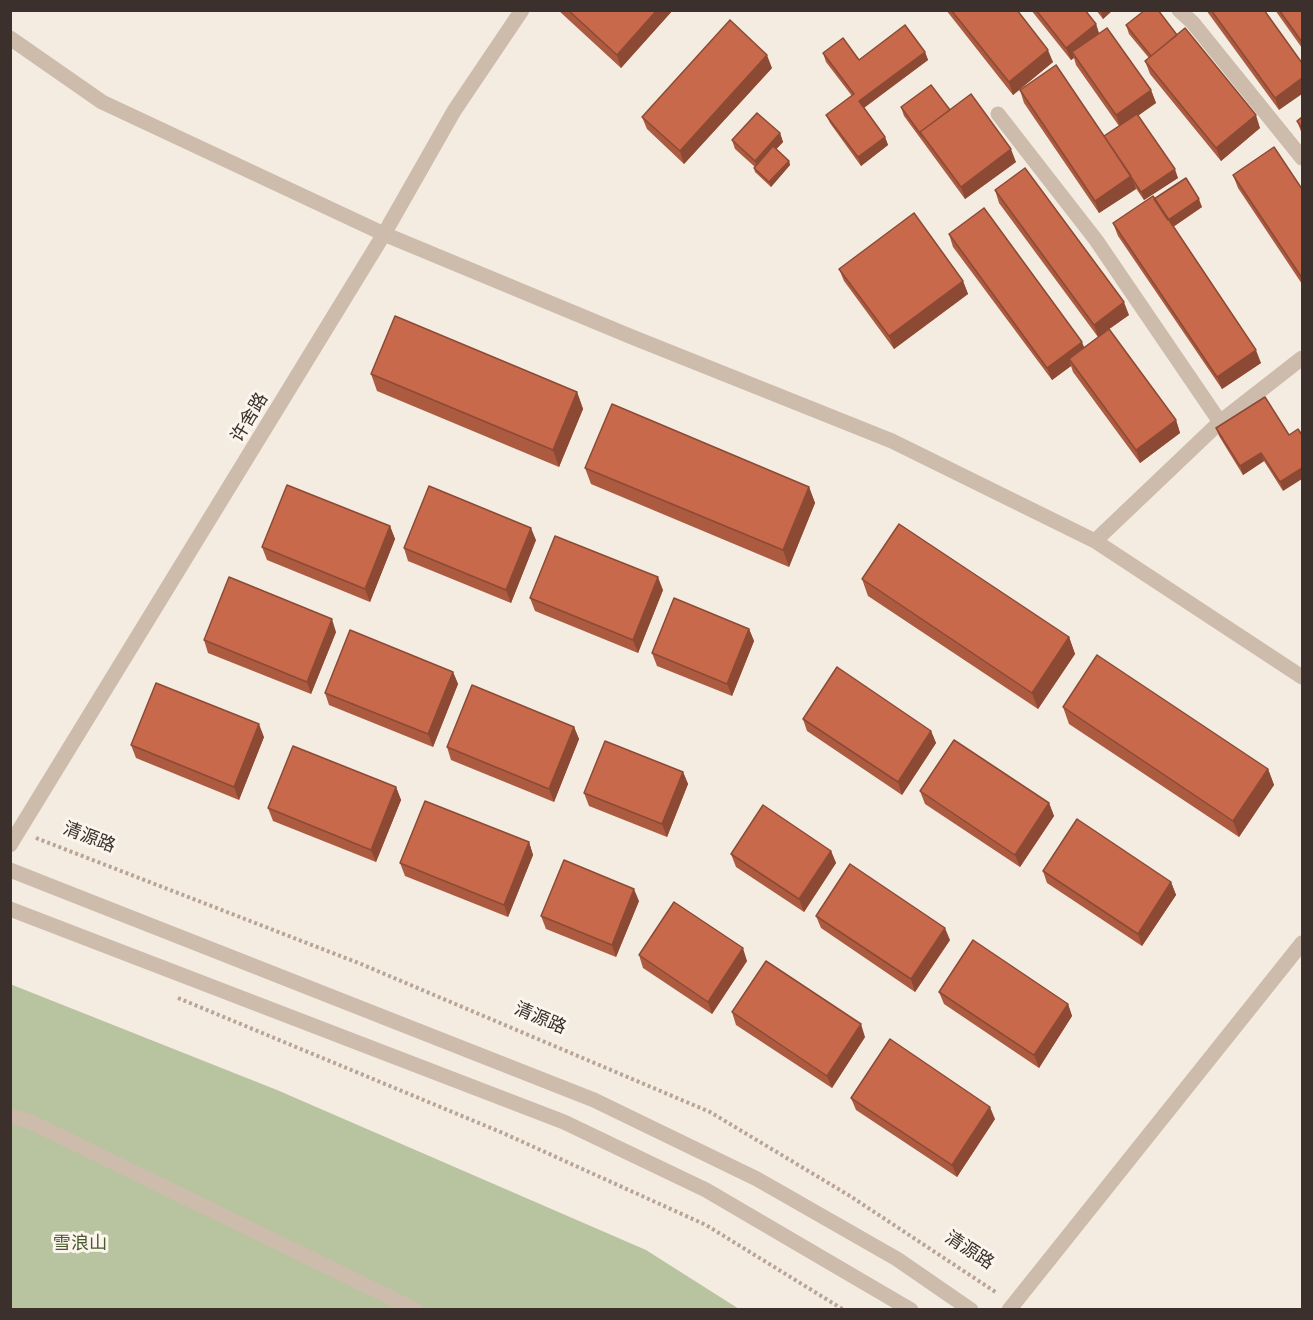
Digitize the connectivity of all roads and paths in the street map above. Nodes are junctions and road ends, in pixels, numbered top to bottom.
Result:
1 (522, 10) edge
2 (1179, 10) edge
3 (10, 38) edge
4 (998, 114) dead end
5 (1302, 158) edge
6 (384, 234) junction
7 (1302, 358) edge
8 (1220, 422) junction
9 (1095, 542) junction
10 (1302, 678) edge
11 (19, 832) junction
12 (10, 845) edge
13 (10, 870) edge
14 (10, 909) edge
15 (1302, 943) edge
16 (175, 997) dead end
17 (10, 1116) edge
18 (1011, 1306) edge
19 (416, 1310) edge
20 (844, 1310) edge
21 (911, 1310) edge
22 (970, 1310) edge

1 - 6 street, 许舍路
2 - 5 street
3 - 6 street
4 - 8 street
6 - 9 street
6 - 11 street, 许舍路
7 - 8 street
8 - 9 street
9 - 10 street
11 - 12 street, 许舍路
11 - 18 path, 清源路
13 - 22 street
14 - 21 street
15 - 18 street
16 - 20 path
17 - 19 street

